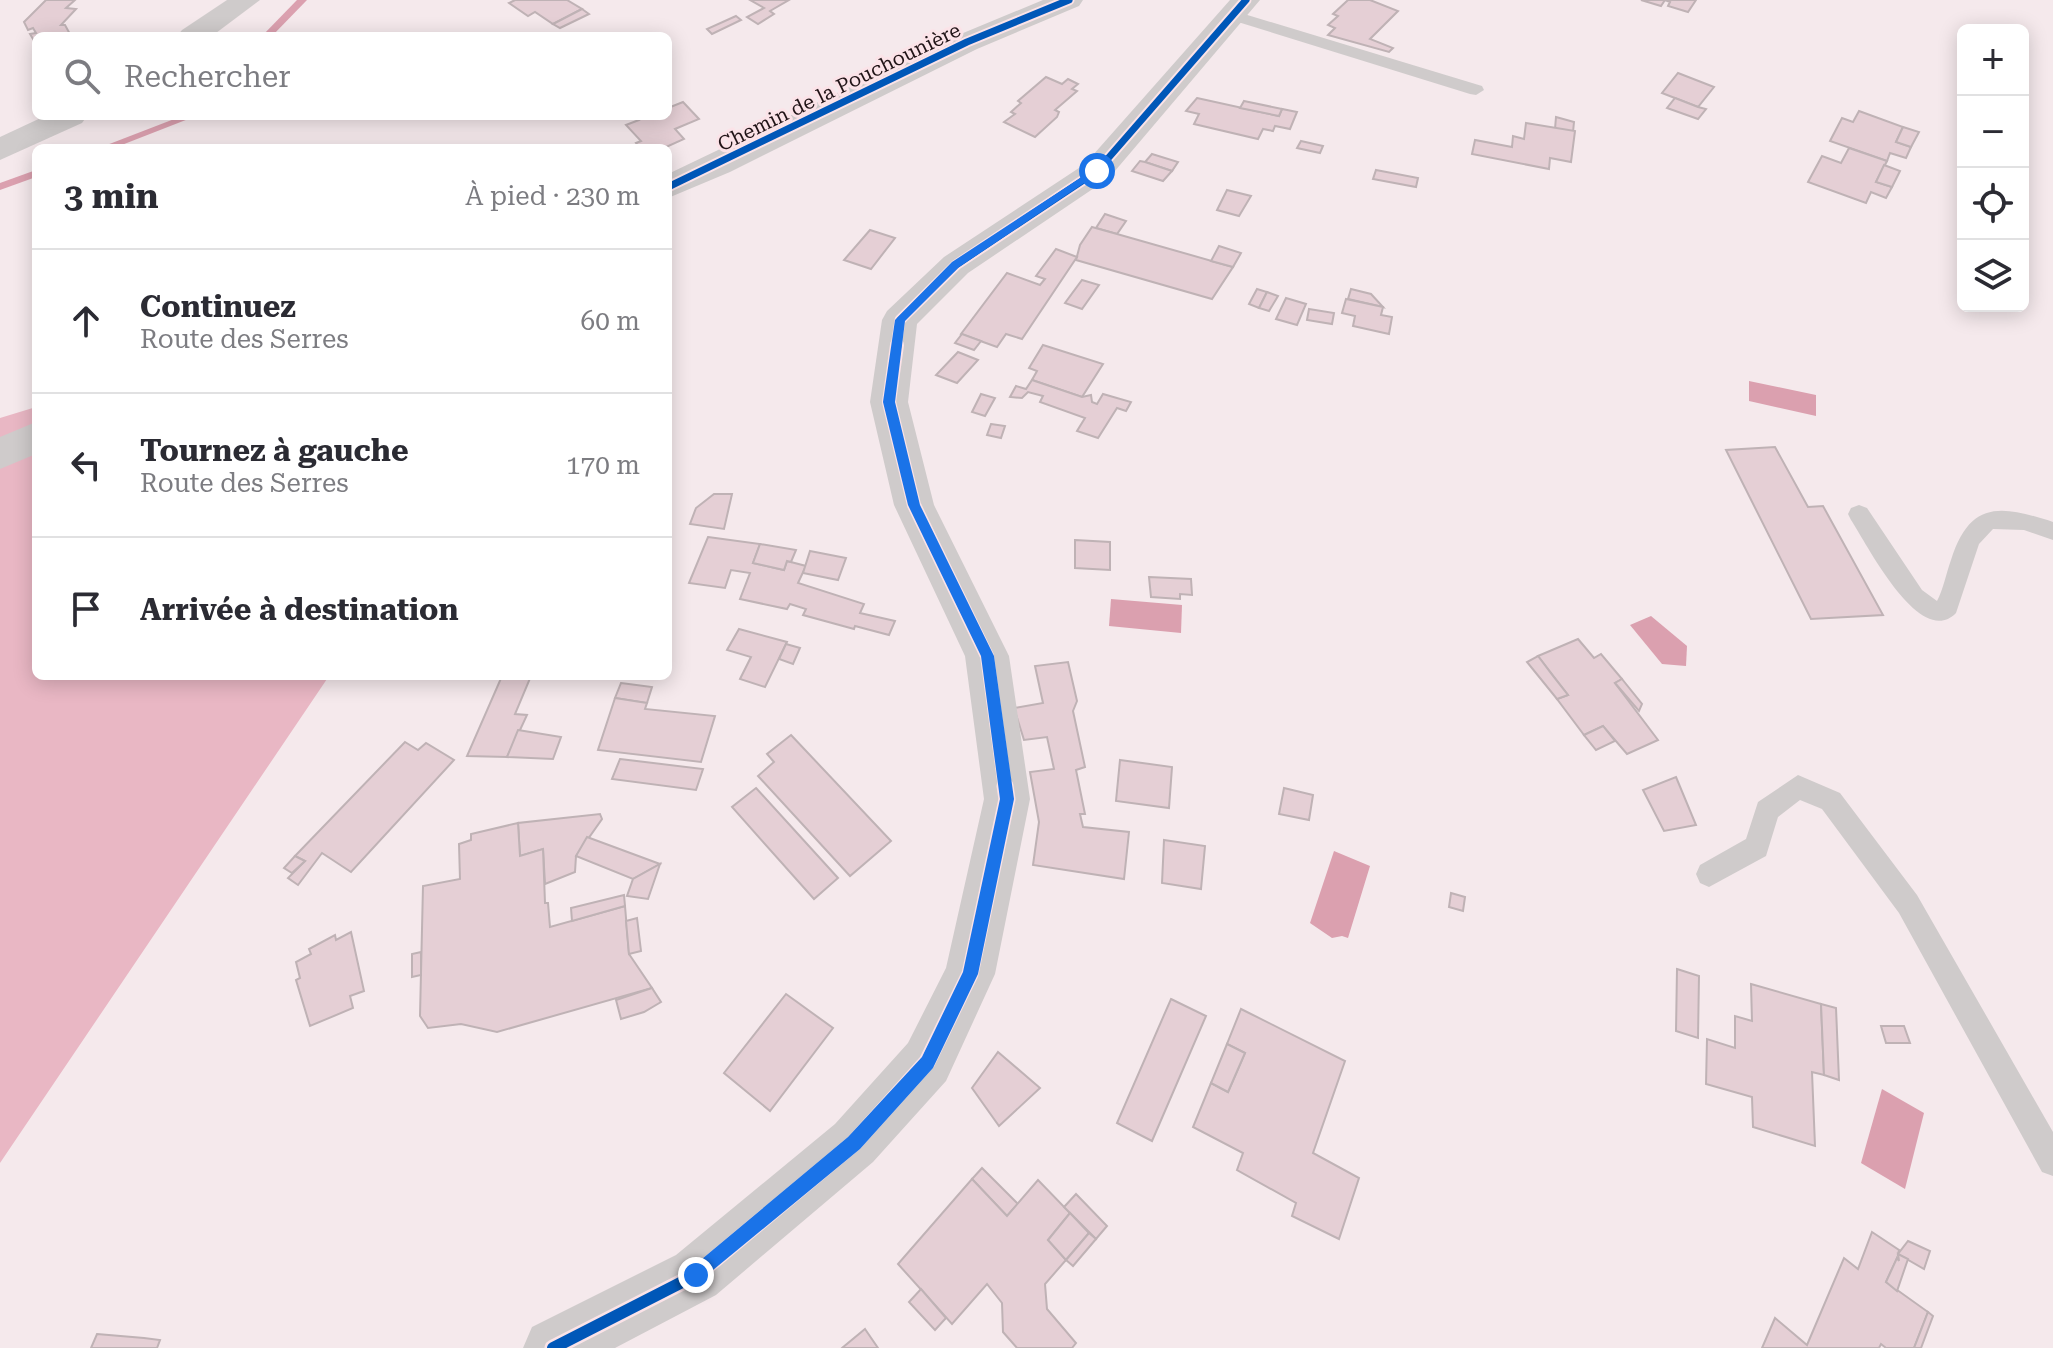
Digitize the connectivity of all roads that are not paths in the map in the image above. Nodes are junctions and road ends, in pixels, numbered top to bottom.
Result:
1 (246, 0) edge
2 (1069, 0) edge
3 (1239, 8) edge
4 (198, 32) edge
5 (1476, 90) dead end
6 (63, 120) edge
7 (0, 150) edge
8 (672, 185) edge
9 (32, 439) edge
10 (0, 454) edge
11 (1859, 514) dead end
12 (2053, 531) edge
13 (1709, 874) dead end
14 (2053, 1161) edge
15 (553, 1348) edge

1 - 4 street
2 - 8 street, Chemin de la Pouchounière
3 - 5 lane
3 - 15 street
6 - 7 street
9 - 10 street
11 - 12 lane
13 - 14 lane

